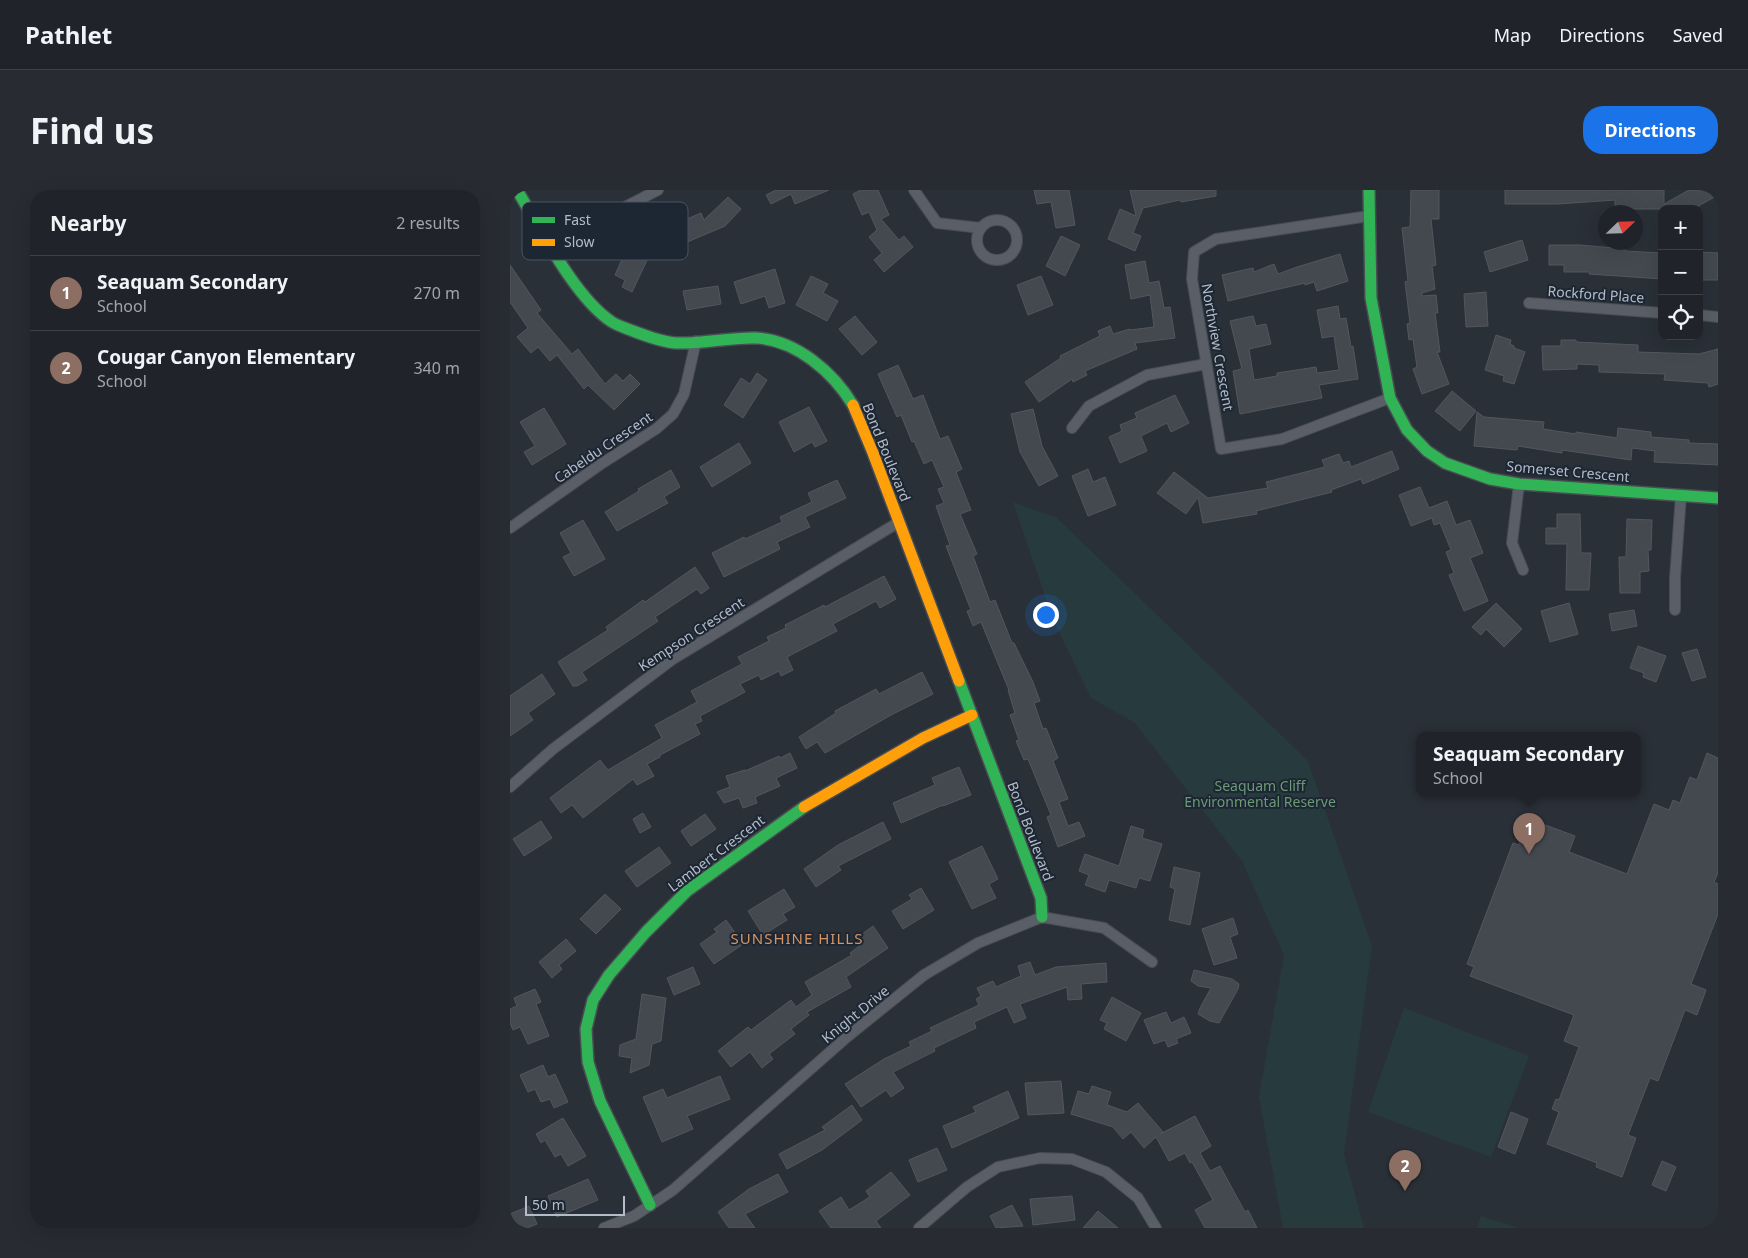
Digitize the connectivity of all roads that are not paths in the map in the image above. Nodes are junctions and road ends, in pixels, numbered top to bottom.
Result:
1 (517, 190) edge
2 (658, 190) edge
3 (914, 190) edge
4 (1369, 190) edge
5 (524, 202) edge
6 (635, 202) edge
7 (1369, 216) junction
8 (981, 228) junction
9 (559, 260) edge
10 (1529, 303) dead end
11 (1658, 313) edge
12 (1703, 315) edge
13 (1718, 317) edge
14 (696, 341) junction
15 (1206, 364) junction
16 (1390, 398) junction
17 (1072, 428) dead end
18 (1519, 484) junction
19 (1682, 495) junction
20 (1718, 498) edge
21 (899, 522) junction
22 (510, 528) edge
23 (1523, 570) dead end
24 (1675, 610) dead end
25 (972, 715) junction
26 (510, 786) edge
27 (1042, 917) junction
28 (1152, 962) dead end
29 (650, 1205) junction
30 (604, 1228) edge
31 (919, 1228) edge
32 (1156, 1228) edge

1 - 5 street, Bond Boulevard
2 - 6 street
3 - 8 street
4 - 7 street, Somerset Crescent
7 - 15 street, Northview Crescent
7 - 16 street, Somerset Crescent
8 - 8 street
9 - 14 street, Bond Boulevard
10 - 11 street, Rockford Place
12 - 13 street
14 - 21 street, Bond Boulevard
14 - 22 street, Cabeldu Crescent
15 - 16 street, Northview Crescent
15 - 17 street
16 - 18 street, Somerset Crescent
18 - 19 street, Somerset Crescent
18 - 23 street
19 - 20 street, Somerset Crescent
19 - 24 street
21 - 25 street, Bond Boulevard
21 - 26 street, Kempson Crescent
25 - 27 street, Bond Boulevard
25 - 29 street, Lambert Crescent
27 - 28 street
27 - 29 street, Knight Drive
29 - 30 street, Knight Drive
31 - 32 street

